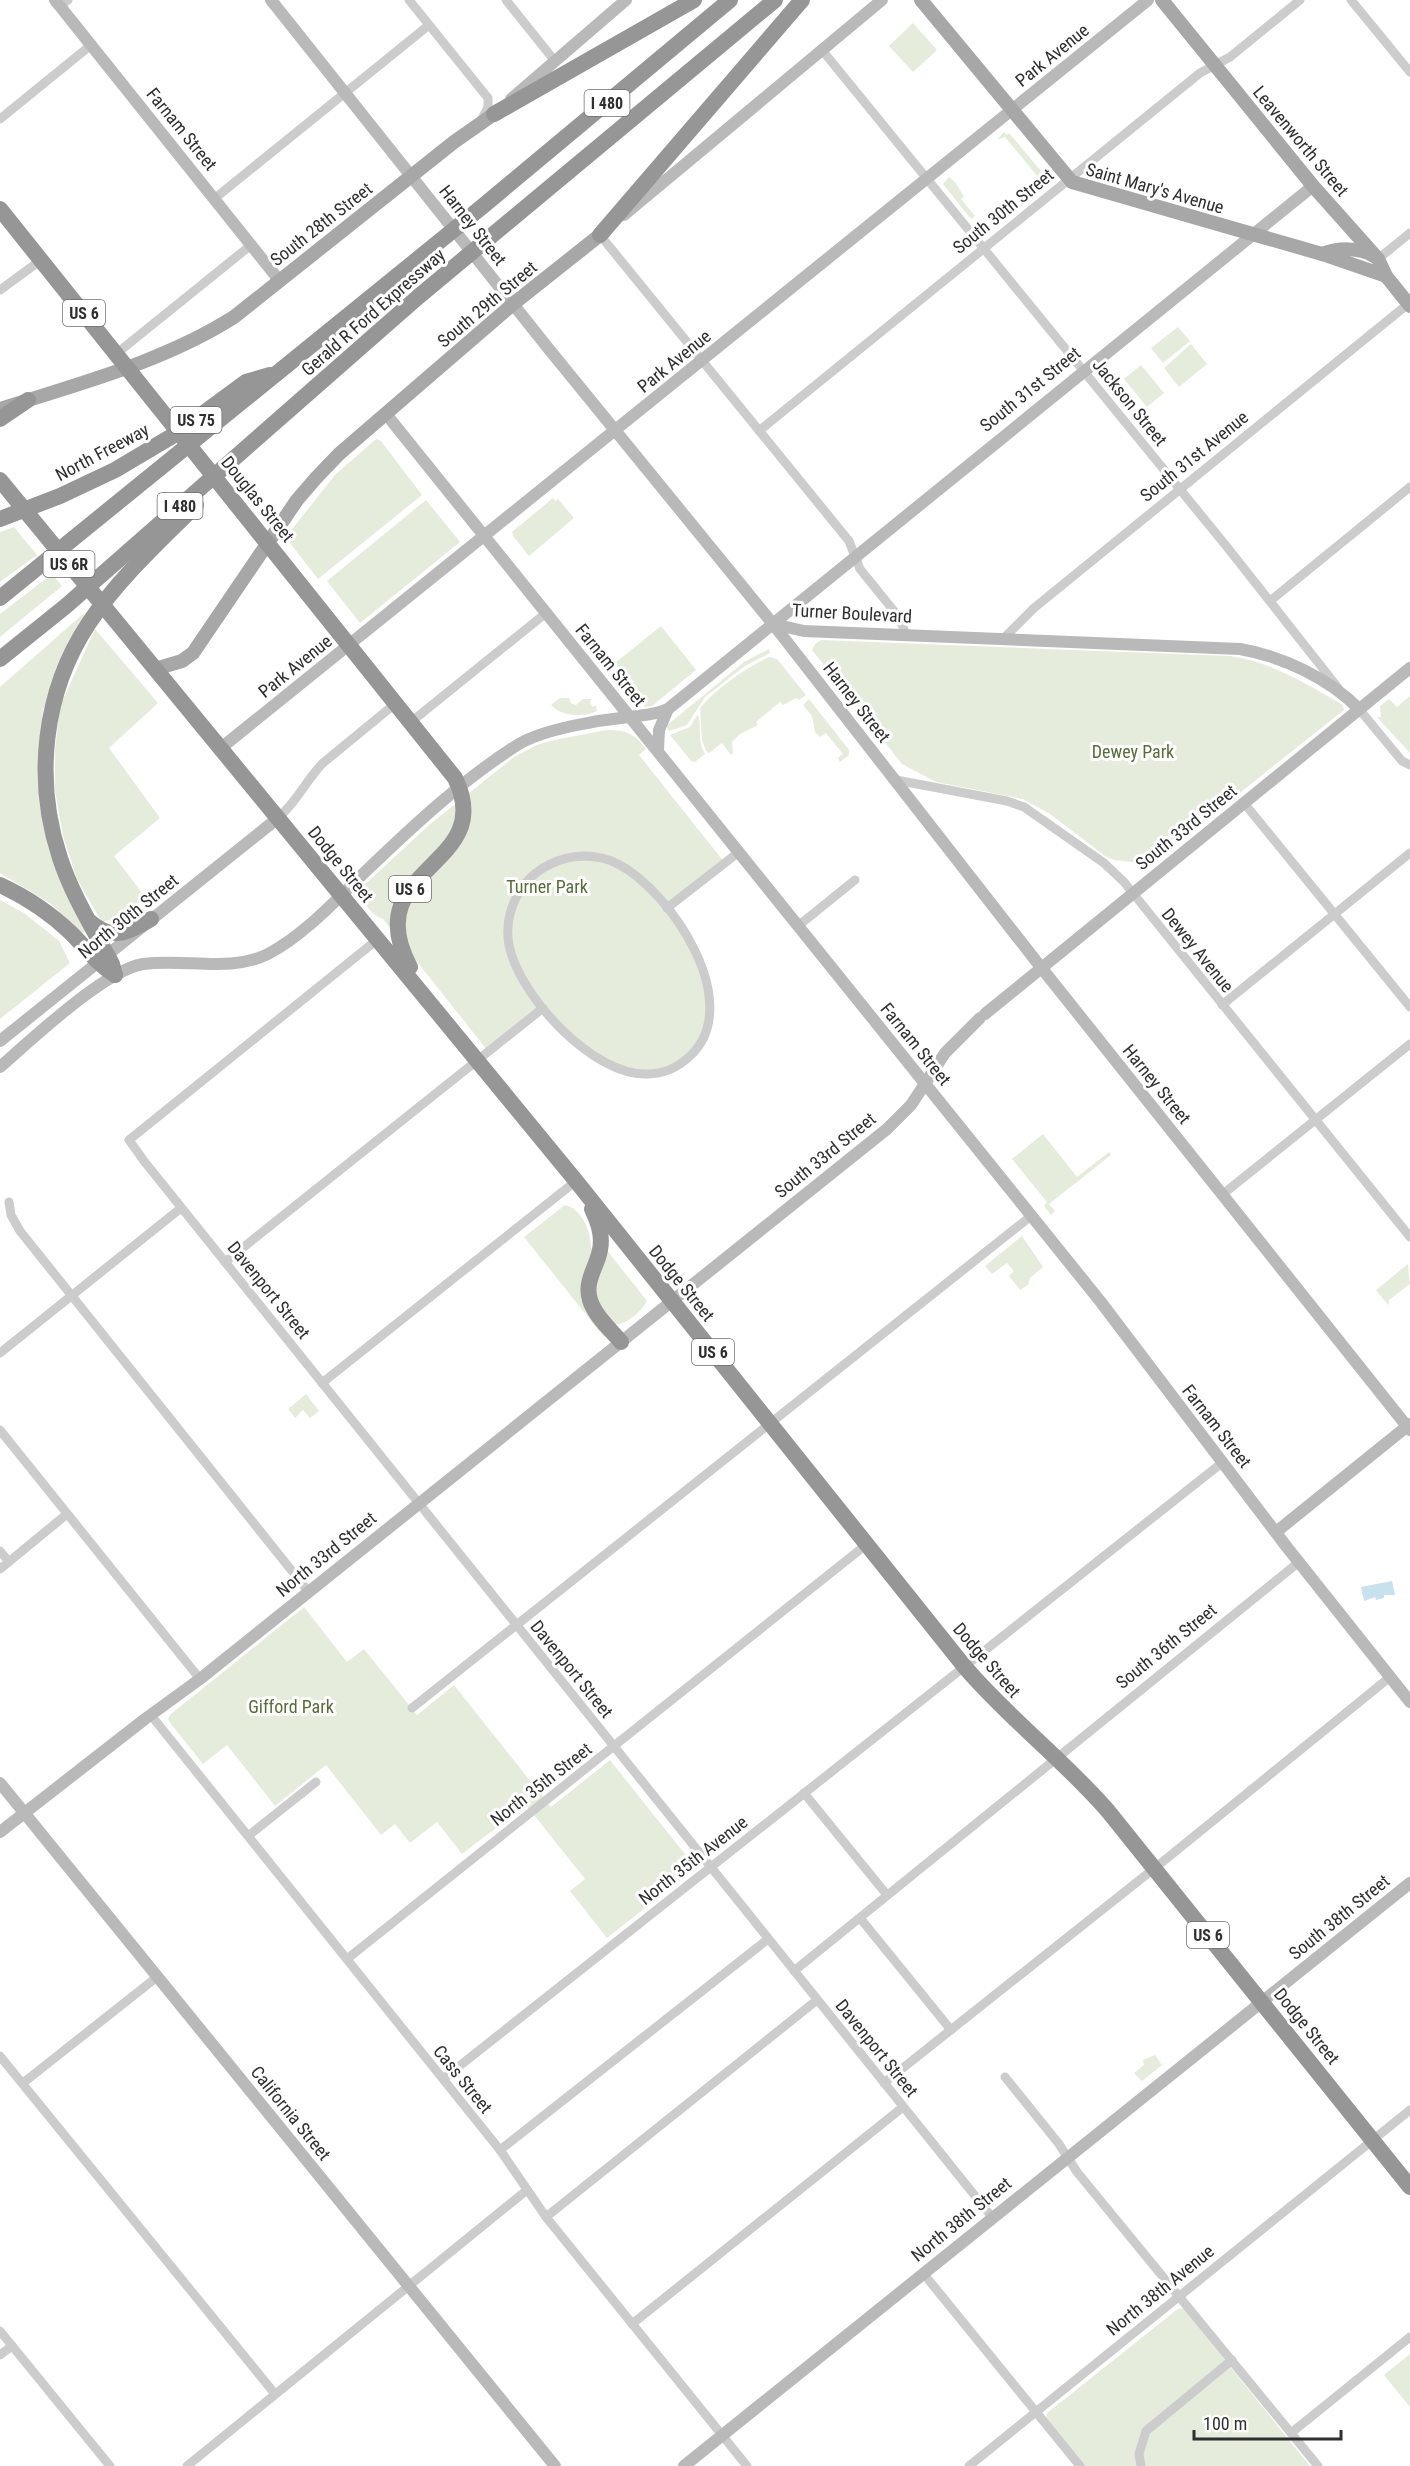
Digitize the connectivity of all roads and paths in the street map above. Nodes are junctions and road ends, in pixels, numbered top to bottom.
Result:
1 (271, 0) edge
2 (409, 0) edge
3 (506, 0) edge
4 (627, 0) edge
5 (694, 0) edge
6 (730, 0) edge
7 (775, 0) edge
8 (802, 0) edge
9 (882, 0) edge
10 (921, 0) edge
11 (1148, 0) edge
12 (1162, 0) edge
13 (1300, 0) edge
14 (1351, 0) edge
15 (61, 2) edge
16 (429, 25) junction
17 (92, 45) junction
18 (822, 50) junction
19 (554, 60) junction
20 (1215, 65) junction
21 (1410, 72) edge
22 (345, 93) junction
23 (1011, 111) junction
24 (494, 114) junction
25 (0, 119) edge
26 (479, 124) junction
27 (411, 176) junction
28 (927, 178) junction
29 (1068, 180) junction
30 (1312, 186) junction
31 (214, 199) junction
32 (0, 209) edge
33 (1410, 233) edge
34 (1253, 234) junction
35 (600, 235) junction
36 (251, 245) junction
37 (983, 248) junction
38 (1322, 254) junction
39 (1378, 259) junction
40 (41, 260) junction
41 (1386, 276) junction
42 (279, 280) junction
43 (0, 290) edge
44 (513, 304) junction
45 (1409, 305) edge
46 (116, 354) junction
47 (702, 361) junction
48 (127, 368) junction
49 (1083, 371) junction
50 (278, 373) junction
51 (28, 400) junction
52 (294, 406) junction
53 (0, 409) edge
54 (386, 414) junction
55 (0, 419) edge
56 (616, 431) junction
57 (759, 431) junction
58 (0, 480) edge
59 (1410, 487) edge
60 (1179, 489) junction
61 (0, 519) edge
62 (485, 536) junction
63 (267, 543) junction
64 (857, 556) junction
65 (0, 598) edge
66 (1270, 601) junction
67 (66, 606) junction
68 (546, 613) junction
69 (773, 624) junction
70 (906, 634) junction
71 (1004, 638) junction
72 (350, 645) junction
73 (0, 659) edge
74 (1410, 668) edge
75 (0, 669) edge
76 (155, 669) junction
77 (1343, 693) junction
78 (396, 703) junction
79 (668, 709) junction
80 (1359, 709) junction
81 (630, 717) junction
82 (411, 722) junction
83 (221, 748) junction
84 (658, 750) junction
85 (1406, 763) edge
86 (1410, 771) edge
87 (896, 780) junction
88 (460, 788) junction
89 (1244, 803) junction
90 (278, 818) junction
91 (739, 852) junction
92 (1410, 854) edge
93 (852, 882) dead end
94 (0, 885) edge
95 (1131, 894) junction
96 (341, 895) junction
97 (667, 908) junction
98 (399, 912) junction
99 (358, 915) junction
100 (1334, 915) junction
101 (151, 919) junction
102 (89, 920) junction
103 (798, 926) junction
104 (378, 939) junction
105 (102, 959) junction
106 (1042, 968) junction
107 (115, 975) junction
108 (430, 1002) junction
109 (1222, 1005) junction
110 (1410, 1007) edge
111 (543, 1008) junction
112 (0, 1041) edge
113 (1410, 1044) edge
114 (477, 1060) junction
115 (0, 1067) edge
116 (925, 1084) junction
117 (1315, 1120) junction
118 (580, 1186) junction
119 (1223, 1194) junction
120 (9, 1202) dead end
121 (181, 1208) junction
122 (1031, 1216) junction
123 (1410, 1235) edge
124 (225, 1262) junction
125 (71, 1295) junction
126 (672, 1301) junction
127 (621, 1342) junction
128 (0, 1353) edge
129 (322, 1383) junction
130 (770, 1423) junction
131 (1409, 1426) edge
132 (0, 1430) edge
133 (1222, 1462) junction
134 (418, 1503) junction
135 (67, 1514) junction
136 (1276, 1532) junction
137 (867, 1544) junction
138 (0, 1551) edge
139 (9, 1562) junction
140 (1299, 1562) junction
141 (0, 1569) edge
142 (308, 1591) junction
143 (516, 1625) junction
144 (964, 1666) junction
145 (1390, 1677) junction
146 (200, 1679) junction
147 (1410, 1702) edge
148 (412, 1708) dead end
149 (150, 1714) junction
150 (614, 1747) junction
151 (1057, 1758) junction
152 (316, 1782) dead end
153 (0, 1783) edge
154 (804, 1793) junction
155 (24, 1813) junction
156 (0, 1832) edge
157 (248, 1836) junction
158 (711, 1868) junction
159 (1154, 1868) junction
160 (1410, 1883) edge
161 (887, 1895) junction
162 (860, 1918) junction
163 (768, 1939) junction
164 (347, 1959) junction
165 (794, 1971) junction
166 (157, 1977) junction
167 (817, 2000) junction
168 (1262, 2002) junction
169 (951, 2030) junction
170 (0, 2055) edge
171 (1005, 2077) dead end
172 (443, 2079) junction
173 (23, 2084) junction
174 (884, 2084) junction
175 (903, 2107) junction
176 (1410, 2110) edge
177 (1372, 2140) junction
178 (500, 2150) junction
179 (1068, 2158) junction
180 (1410, 2187) edge
181 (527, 2190) junction
182 (546, 2217) junction
183 (992, 2217) junction
184 (923, 2273) junction
185 (408, 2286) junction
186 (1179, 2296) junction
187 (632, 2324) junction
188 (0, 2331) edge
189 (1410, 2337) edge
190 (12, 2346) junction
191 (0, 2355) edge
192 (1232, 2360) junction
193 (275, 2394) junction
194 (1036, 2412) junction
195 (1291, 2433) junction
196 (723, 2435) junction
197 (110, 2466) edge
198 (187, 2466) edge
199 (555, 2466) edge
200 (684, 2466) edge
201 (747, 2466) edge
202 (969, 2466) edge
203 (1080, 2466) edge
204 (1141, 2466) edge
205 (1318, 2466) edge

1 - 22 street, Harney Street
2 - 16 street
3 - 19 street
4 - 19 street, South 28th Street
5 - 24 highway
6 - 50 highway, Gerald R Ford Expressway / I 480
7 - 52 highway, Gerald R Ford Expressway / I 480
8 - 35 highway
9 - 18 street, South 29th Street
10 - 23 main road, Saint Mary's Avenue
11 - 23 street, Park Avenue
12 - 20 main road, Leavenworth Street
13 - 20 street, South 30th Street
14 - 21 street
15 - 17 street, Farnam Street
16 - 22 street
16 - 26 street
17 - 25 street
17 - 31 street, Farnam Street
18 - 28 street, Jackson Street
18 - 35 street, South 29th Street
19 - 24 street, South 28th Street
20 - 29 street, South 30th Street
20 - 30 main road, Leavenworth Street
22 - 27 street, Harney Street
22 - 31 street
23 - 28 street, Park Avenue
23 - 29 main road, Saint Mary's Avenue
24 - 26 main road, South 28th Street
26 - 27 main road, South 28th Street
27 - 42 main road, South 28th Street
27 - 44 street, Harney Street
28 - 37 street, Jackson Street
28 - 47 street, Park Avenue
29 - 34 main road, Saint Mary's Avenue
29 - 37 street, South 30th Street
30 - 34 street, South 31st Street
30 - 39 main road, Leavenworth Street
31 - 36 street, Farnam Street
32 - 40 highway, Douglas Street / US 6
33 - 39 street
34 - 38 main road, Saint Mary's Avenue
34 - 49 street, South 31st Street
35 - 44 main road, South 29th Street
35 - 47 street
36 - 42 street, Farnam Street
36 - 46 street
37 - 49 street, Jackson Street
37 - 57 street, South 30th Street
38 - 39 main road
38 - 41 main road, Saint Mary's Avenue
39 - 41 main road, Leavenworth Street
40 - 43 street
40 - 46 highway, Douglas Street / US 6
41 - 45 main road, Leavenworth Street
42 - 48 main road, South 28th Street
44 - 54 main road, South 29th Street
44 - 56 street, Harney Street
45 - 60 street, South 31st Avenue
46 - 48 highway, Douglas Street / US 6
47 - 56 street, Park Avenue
47 - 57 street
48 - 51 main road, South 28th Street
48 - 63 highway, Douglas Street / US 6
49 - 60 street, Jackson Street
49 - 64 street, South 31st Street
50 - 61 highway, North Freeway / US 75
50 - 65 highway, Gerald R Ford Expressway / I 480
51 - 53 main road, South 28th Street
51 - 55 highway
52 - 67 highway, Gerald R Ford Expressway / I 480
52 - 102 highway
54 - 62 street, Farnam Street
54 - 63 main road, South 29th Street
56 - 62 street, Park Avenue
56 - 69 street, Harney Street
57 - 64 street
58 - 76 highway, Dodge Street / US 6R
59 - 66 street
60 - 66 street, Jackson Street
60 - 71 street, South 31st Avenue
62 - 68 street, Farnam Street
62 - 72 street, Park Avenue
63 - 72 highway, Douglas Street / US 6
63 - 76 main road, South 29th Street
64 - 69 street, South 31st Street
64 - 70 street
66 - 77 street, Jackson Street
67 - 73 highway, Gerald R Ford Expressway / I 480
67 - 75 highway
68 - 81 street, Farnam Street
68 - 82 street
69 - 70 street, Turner Boulevard
69 - 79 street, Turner Boulevard
69 - 87 street, Harney Street
70 - 71 street, Turner Boulevard
71 - 77 street, Turner Boulevard
72 - 78 highway, Douglas Street / US 6
72 - 83 street, Park Avenue
74 - 80 street, South 33rd Street
76 - 83 highway, Dodge Street / US 6R
77 - 80 street, Turner Boulevard
78 - 82 highway, Douglas Street / US 6
78 - 90 street
79 - 81 street, Turner Boulevard
79 - 84 street
80 - 85 street, Turner Boulevard
80 - 89 street, South 33rd Street
81 - 84 street, Farnam Street
81 - 88 street, Turner Boulevard
82 - 88 highway, Douglas Street / US 6
83 - 90 highway, Dodge Street / US 6R
84 - 91 street, Farnam Street
85 - 86 street
87 - 95 street, Dewey Avenue
87 - 106 street, Harney Street
88 - 96 street, Turner Boulevard
88 - 98 highway, US 6
89 - 95 street, South 33rd Street
89 - 100 street
90 - 96 highway, Dodge Street / US 6R
90 - 101 street, North 30th Street
91 - 97 street
91 - 103 street, Farnam Street
92 - 100 street
93 - 103 street
94 - 105 highway
95 - 106 street, South 33rd Street
95 - 109 street, Dewey Avenue
96 - 99 highway, Dodge Street / US 6R
96 - 107 street, North 30th Street
97 - 111 street
97 - 111 street
98 - 99 highway
98 - 108 highway, US 6
99 - 104 highway, Dodge Street / US 6R
100 - 109 street
100 - 110 street
101 - 102 highway
101 - 105 street, North 30th Street
102 - 105 highway
103 - 116 street, Farnam Street
104 - 108 highway, Dodge Street / US 6R
104 - 121 street, Davenport Street
105 - 107 highway
105 - 112 street, North 30th Street
106 - 116 street, South 33rd Street
106 - 119 street, Harney Street
107 - 115 street, North 30th Street
108 - 114 highway, Dodge Street / US 6
109 - 117 street, Dewey Avenue
111 - 114 street
113 - 117 street
114 - 118 highway, Dodge Street / US 6
114 - 124 street
116 - 122 street, Farnam Street
116 - 126 street, South 33rd Street
117 - 119 street
117 - 123 street, Dewey Avenue
118 - 126 highway, Dodge Street / US 6
118 - 127 highway
118 - 129 street
119 - 131 street, Harney Street
120 - 125 street
121 - 124 street, Davenport Street
121 - 125 street
122 - 130 street
122 - 133 street, Farnam Street
124 - 129 street, Davenport Street
125 - 128 street
125 - 142 street
126 - 127 street, North 33rd Street
126 - 130 highway, Dodge Street / US 6
127 - 134 street, North 33rd Street
129 - 134 street, Davenport Street
130 - 137 highway, Dodge Street / US 6
130 - 143 street
131 - 136 street
132 - 135 street
133 - 136 street, Farnam Street
133 - 144 street, North 35th Avenue
134 - 142 street, North 33rd Street
134 - 143 street, Davenport Street
135 - 139 street
135 - 146 street
136 - 140 street, Farnam Street
137 - 144 highway, Dodge Street / US 6
137 - 150 street, North 35th Street
138 - 139 street
139 - 141 street
140 - 145 street, Farnam Street
140 - 151 street, South 36th Street
142 - 146 street, North 33rd Street
143 - 148 street
143 - 150 street, Davenport Street
144 - 151 highway, Dodge Street / US 6
144 - 154 street, North 35th Avenue
145 - 147 street, Farnam Street
145 - 159 street
146 - 149 street, North 33rd Street
149 - 155 street, North 33rd Street
149 - 157 street, Cass Street
150 - 158 street, Davenport Street
150 - 164 street, North 35th Street
151 - 159 highway, Dodge Street / US 6
151 - 161 street, South 36th Street
152 - 157 street
153 - 155 street, California Street
154 - 158 street, North 35th Avenue
154 - 161 street
155 - 156 street, North 33rd Street
155 - 166 street, California Street
157 - 164 street, Cass Street
158 - 163 street, Davenport Street
158 - 172 street, North 35th Avenue
159 - 168 highway, Dodge Street / US 6
159 - 169 street
160 - 168 street, South 38th Street
161 - 162 street, South 36th Street
162 - 165 street, South 36th Street
162 - 169 street
163 - 165 street, Davenport Street
163 - 178 street
164 - 172 street, Cass Street
165 - 167 street, Davenport Street
166 - 173 street
166 - 185 street, California Street
167 - 174 street, Davenport Street
167 - 182 street
168 - 177 highway, Dodge Street / US 6
168 - 179 street, North 38th Street
169 - 174 street
170 - 173 street
171 - 179 street
172 - 178 street, Cass Street
173 - 193 street
174 - 175 street, Davenport Street
175 - 183 street, Davenport Street
175 - 187 street
176 - 177 street, North 38th Avenue
177 - 180 highway, Dodge Street / US 6
177 - 186 street, North 38th Avenue
178 - 181 street, Cass Street
179 - 183 street, North 38th Street
179 - 186 street
181 - 182 street, Cass Street
181 - 185 street
182 - 187 street, Cass Street
183 - 184 street, North 38th Street
184 - 194 street
184 - 196 street, North 38th Street
185 - 193 street
185 - 199 street, California Street
186 - 192 street
186 - 194 street, North 38th Avenue
187 - 196 street, Cass Street
188 - 190 street
189 - 195 street
190 - 191 street
190 - 197 street
192 - 195 street
192 - 204 street
193 - 198 street
194 - 202 street, North 38th Avenue
194 - 203 street
195 - 205 street
196 - 200 street, North 38th Street
196 - 201 street, Cass Street

